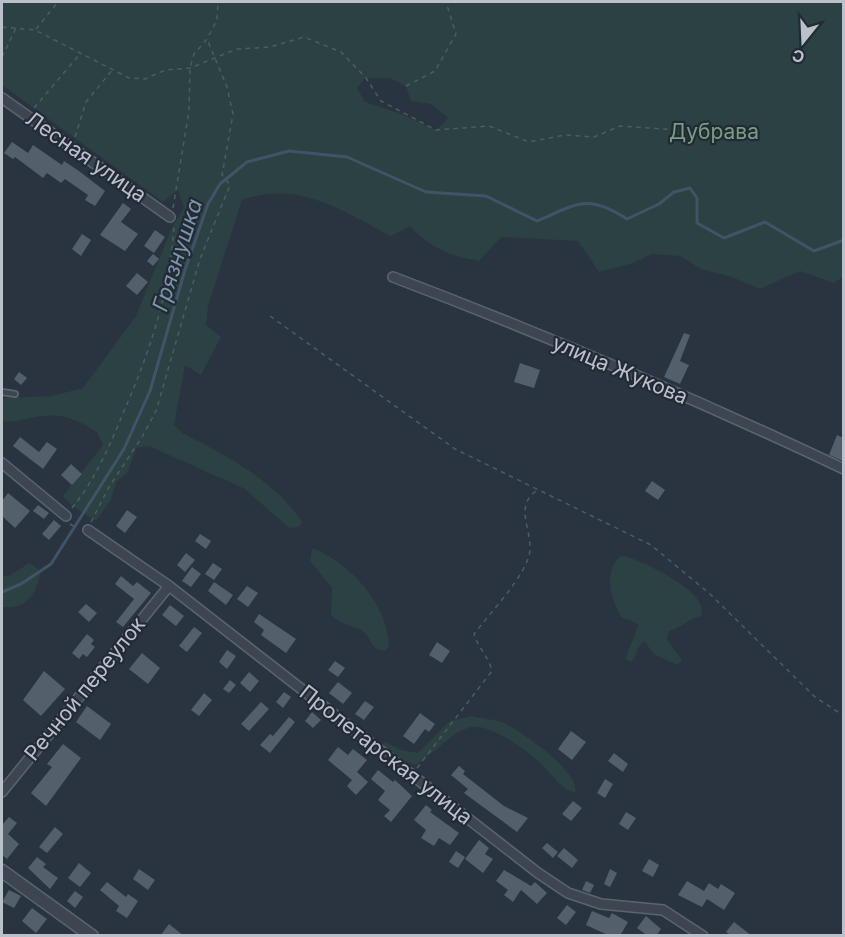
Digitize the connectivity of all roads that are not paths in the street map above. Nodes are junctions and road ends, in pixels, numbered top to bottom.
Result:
1 (2, 98) edge
2 (170, 217) road end
3 (393, 277) dead end
4 (2, 392) edge
5 (15, 394) dead end
6 (2, 464) edge
7 (843, 469) edge
8 (66, 518) road end
9 (86, 531) road end
10 (169, 586) junction
11 (2, 792) edge
12 (2, 871) edge
13 (92, 936) edge
14 (703, 936) edge

1 - 2 street, Лесная улица
3 - 7 street, улица Жукова
4 - 5 lane
6 - 8 street
9 - 10 street, Пролетарская улица
10 - 11 street, Речной переулок
10 - 14 street, Пролетарская улица
12 - 13 street

